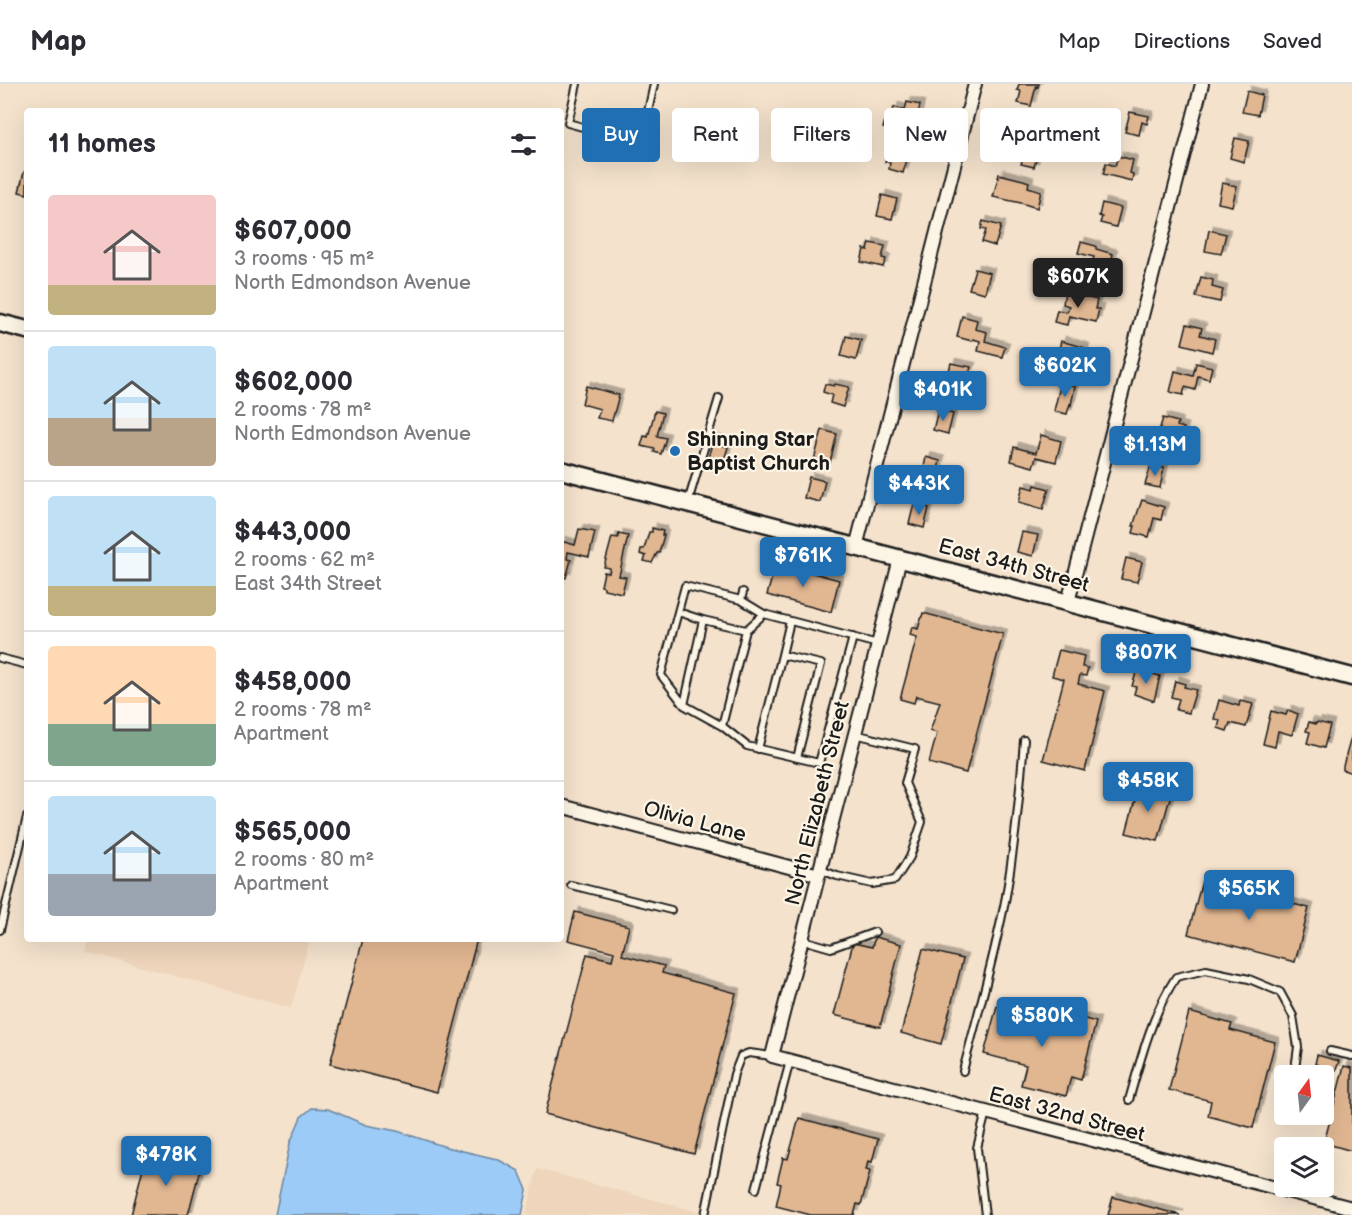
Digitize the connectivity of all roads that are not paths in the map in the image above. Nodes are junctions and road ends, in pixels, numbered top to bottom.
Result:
1 (577, 84) edge
2 (654, 84) edge
3 (975, 84) edge
4 (1202, 84) edge
5 (0, 323) edge
6 (24, 329) edge
7 (719, 398) dead end
8 (564, 471) edge
9 (688, 503) junction
10 (856, 547) junction
11 (900, 559) junction
12 (743, 592) dead end
13 (741, 600) junction
14 (1068, 602) junction
15 (678, 612) junction
16 (764, 614) junction
17 (703, 620) junction
18 (790, 621) junction
19 (746, 630) junction
20 (853, 638) junction
21 (878, 644) junction
22 (782, 655) junction
23 (0, 658) edge
24 (24, 664) edge
25 (1352, 677) edge
26 (684, 705) junction
27 (722, 726) junction
28 (855, 734) junction
29 (1024, 740) dead end
30 (758, 749) junction
31 (797, 758) junction
32 (564, 807) edge
33 (24, 830) edge
34 (820, 872) junction
35 (571, 885) dead end
36 (671, 910) dead end
37 (0, 930) edge
38 (875, 932) dead end
39 (803, 940) junction
40 (1330, 1051) dead end
41 (772, 1056) junction
42 (1352, 1056) edge
43 (790, 1061) junction
44 (1296, 1065) edge
45 (963, 1071) dead end
46 (1129, 1100) dead end
47 (986, 1112) junction
48 (756, 1189) dead end
49 (1352, 1208) edge
50 (705, 1215) edge
51 (985, 1215) edge

1 - 2 lane
3 - 10 street
4 - 14 street
5 - 6 main road
7 - 9 lane
8 - 9 main road, East 34th Street
9 - 10 main road, East 34th Street
10 - 11 main road, East 34th Street
11 - 14 main road, East 34th Street
11 - 21 street, North Elizabeth Street
12 - 13 lane
13 - 15 lane
13 - 16 lane
14 - 25 main road, East 34th Street
15 - 17 lane
15 - 26 lane
16 - 18 lane
16 - 19 lane
17 - 19 lane
17 - 26 lane
18 - 20 lane
18 - 22 lane
19 - 27 lane
20 - 21 lane
20 - 31 lane
21 - 28 street, North Elizabeth Street
22 - 30 lane
22 - 31 lane
23 - 24 lane
26 - 27 lane
27 - 30 lane
28 - 34 street, North Elizabeth Street
28 - 34 lane
29 - 45 lane
30 - 31 lane
32 - 34 street, Olivia Lane
33 - 37 lane
34 - 39 street, North Elizabeth Street
35 - 36 lane
38 - 39 lane
39 - 41 street, North Elizabeth Street
40 - 42 lane
41 - 43 street, East 32nd Street
41 - 50 lane
43 - 47 street, East 32nd Street
43 - 48 lane
44 - 46 lane
47 - 49 street, East 32nd Street
47 - 51 lane

